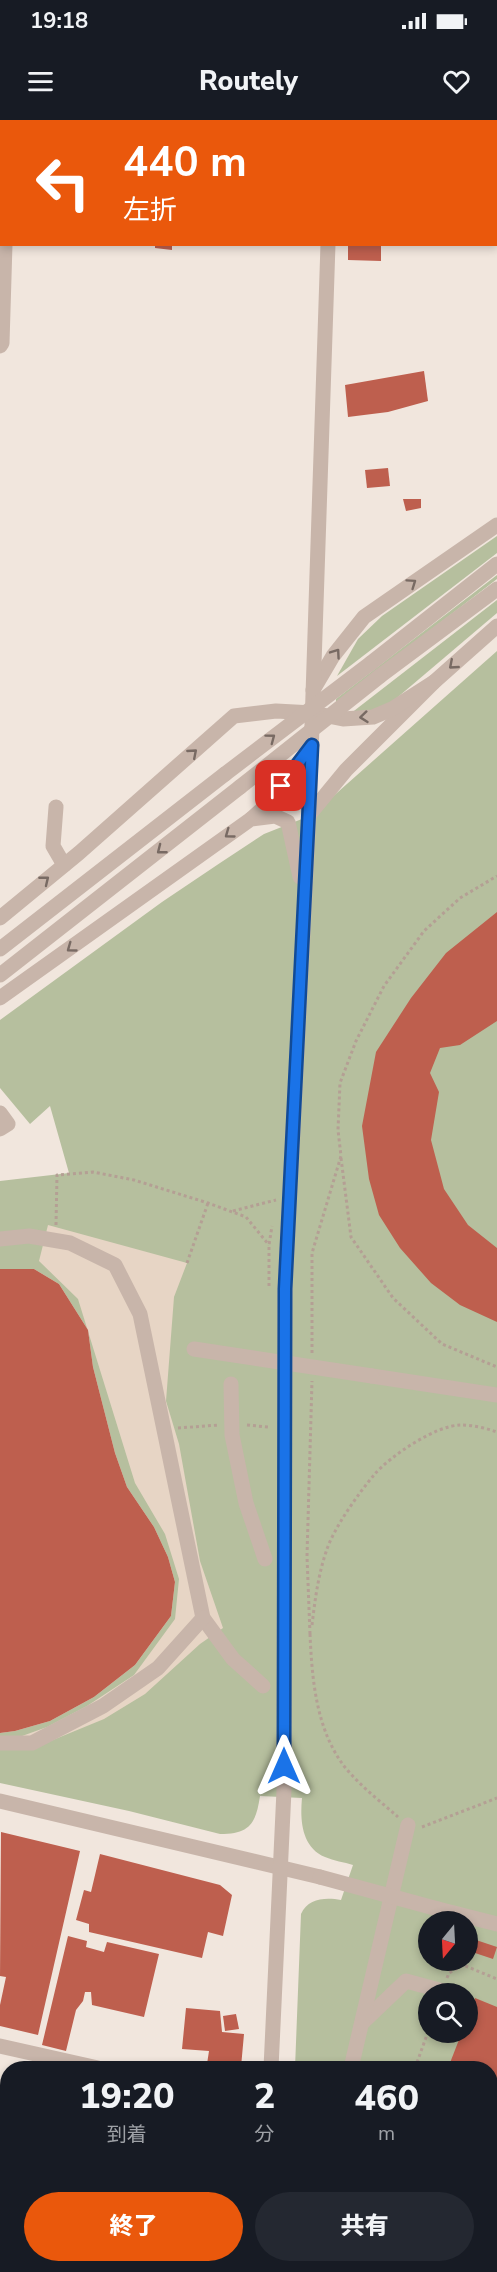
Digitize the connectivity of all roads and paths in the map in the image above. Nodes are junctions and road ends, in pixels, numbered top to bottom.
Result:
1 (5, 246) edge
2 (328, 246) edge
3 (1, 291) edge
4 (0, 346) edge
5 (497, 525) edge
6 (497, 564) edge
7 (497, 589) edge
8 (497, 626) edge
9 (376, 669) junction
10 (434, 682) junction
11 (312, 693) junction
12 (313, 713) junction
13 (312, 745) junction
14 (57, 807) dead end
15 (309, 815) junction
16 (251, 819) junction
17 (64, 865) junction
18 (497, 876) edge
19 (304, 898) junction
20 (0, 918) edge
21 (0, 949) edge
22 (0, 975) edge
23 (0, 998) edge
24 (0, 1113) edge
25 (0, 1130) edge
26 (341, 1156) junction
27 (276, 1199) dead end
28 (208, 1203) junction
29 (231, 1212) junction
30 (56, 1227) dead end
31 (0, 1239) edge
32 (268, 1245) dead end
33 (187, 1263) dead end
34 (194, 1349) dead end
35 (312, 1359) dead end
36 (497, 1367) edge
37 (312, 1371) dead end
38 (231, 1384) dead end
39 (497, 1395) edge
40 (232, 1424) junction
41 (268, 1427) dead end
42 (164, 1429) junction
43 (497, 1432) edge
44 (265, 1559) dead end
45 (203, 1618) junction
46 (310, 1634) junction
47 (263, 1686) dead end
48 (0, 1743) edge
49 (497, 1798) edge
50 (0, 1801) edge
51 (408, 1825) junction
52 (280, 1866) junction
53 (497, 1924) edge
54 (497, 1979) edge
55 (446, 1983) edge
56 (418, 1984) edge
57 (362, 2023) junction
58 (424, 2043) edge
59 (0, 2046) edge
60 (67, 2061) edge
61 (271, 2061) edge
62 (353, 2061) edge
63 (418, 2061) edge

1 - 3 street
2 - 11 street
3 - 4 street
11 -> 5 street
6 - 9 street
7 - 9 street
8 -> 10 street
21 -> 9 street, bridge
9 -> 22 street, bridge
10 -> 12 street
10 - 15 street
11 - 12 street
12 - 13 street
17 -> 12 street
13 - 15 street
13 - 16 street
14 - 17 street
15 - 19 street
16 - 19 street
16 -> 23 street
20 -> 17 street
18 - 26 path
19 - 52 street
24 - 25 street
26 - 35 path
26 - 36 path
27 - 29 path
28 - 29 path
28 - 30 path
28 - 33 path
29 - 32 path
31 - 42 street
34 - 39 street, bridge
37 - 46 path
38 - 40 street
40 - 41 path
40 - 42 path
40 - 44 street
42 - 45 street
43 - 46 path
45 - 47 street
45 - 48 street
46 - 51 path
49 - 51 path
50 - 52 street
51 - 57 street
52 - 53 street, bridge
52 - 61 street
54 - 55 path
56 - 57 street
57 - 62 street
58 - 63 path
59 - 60 street

